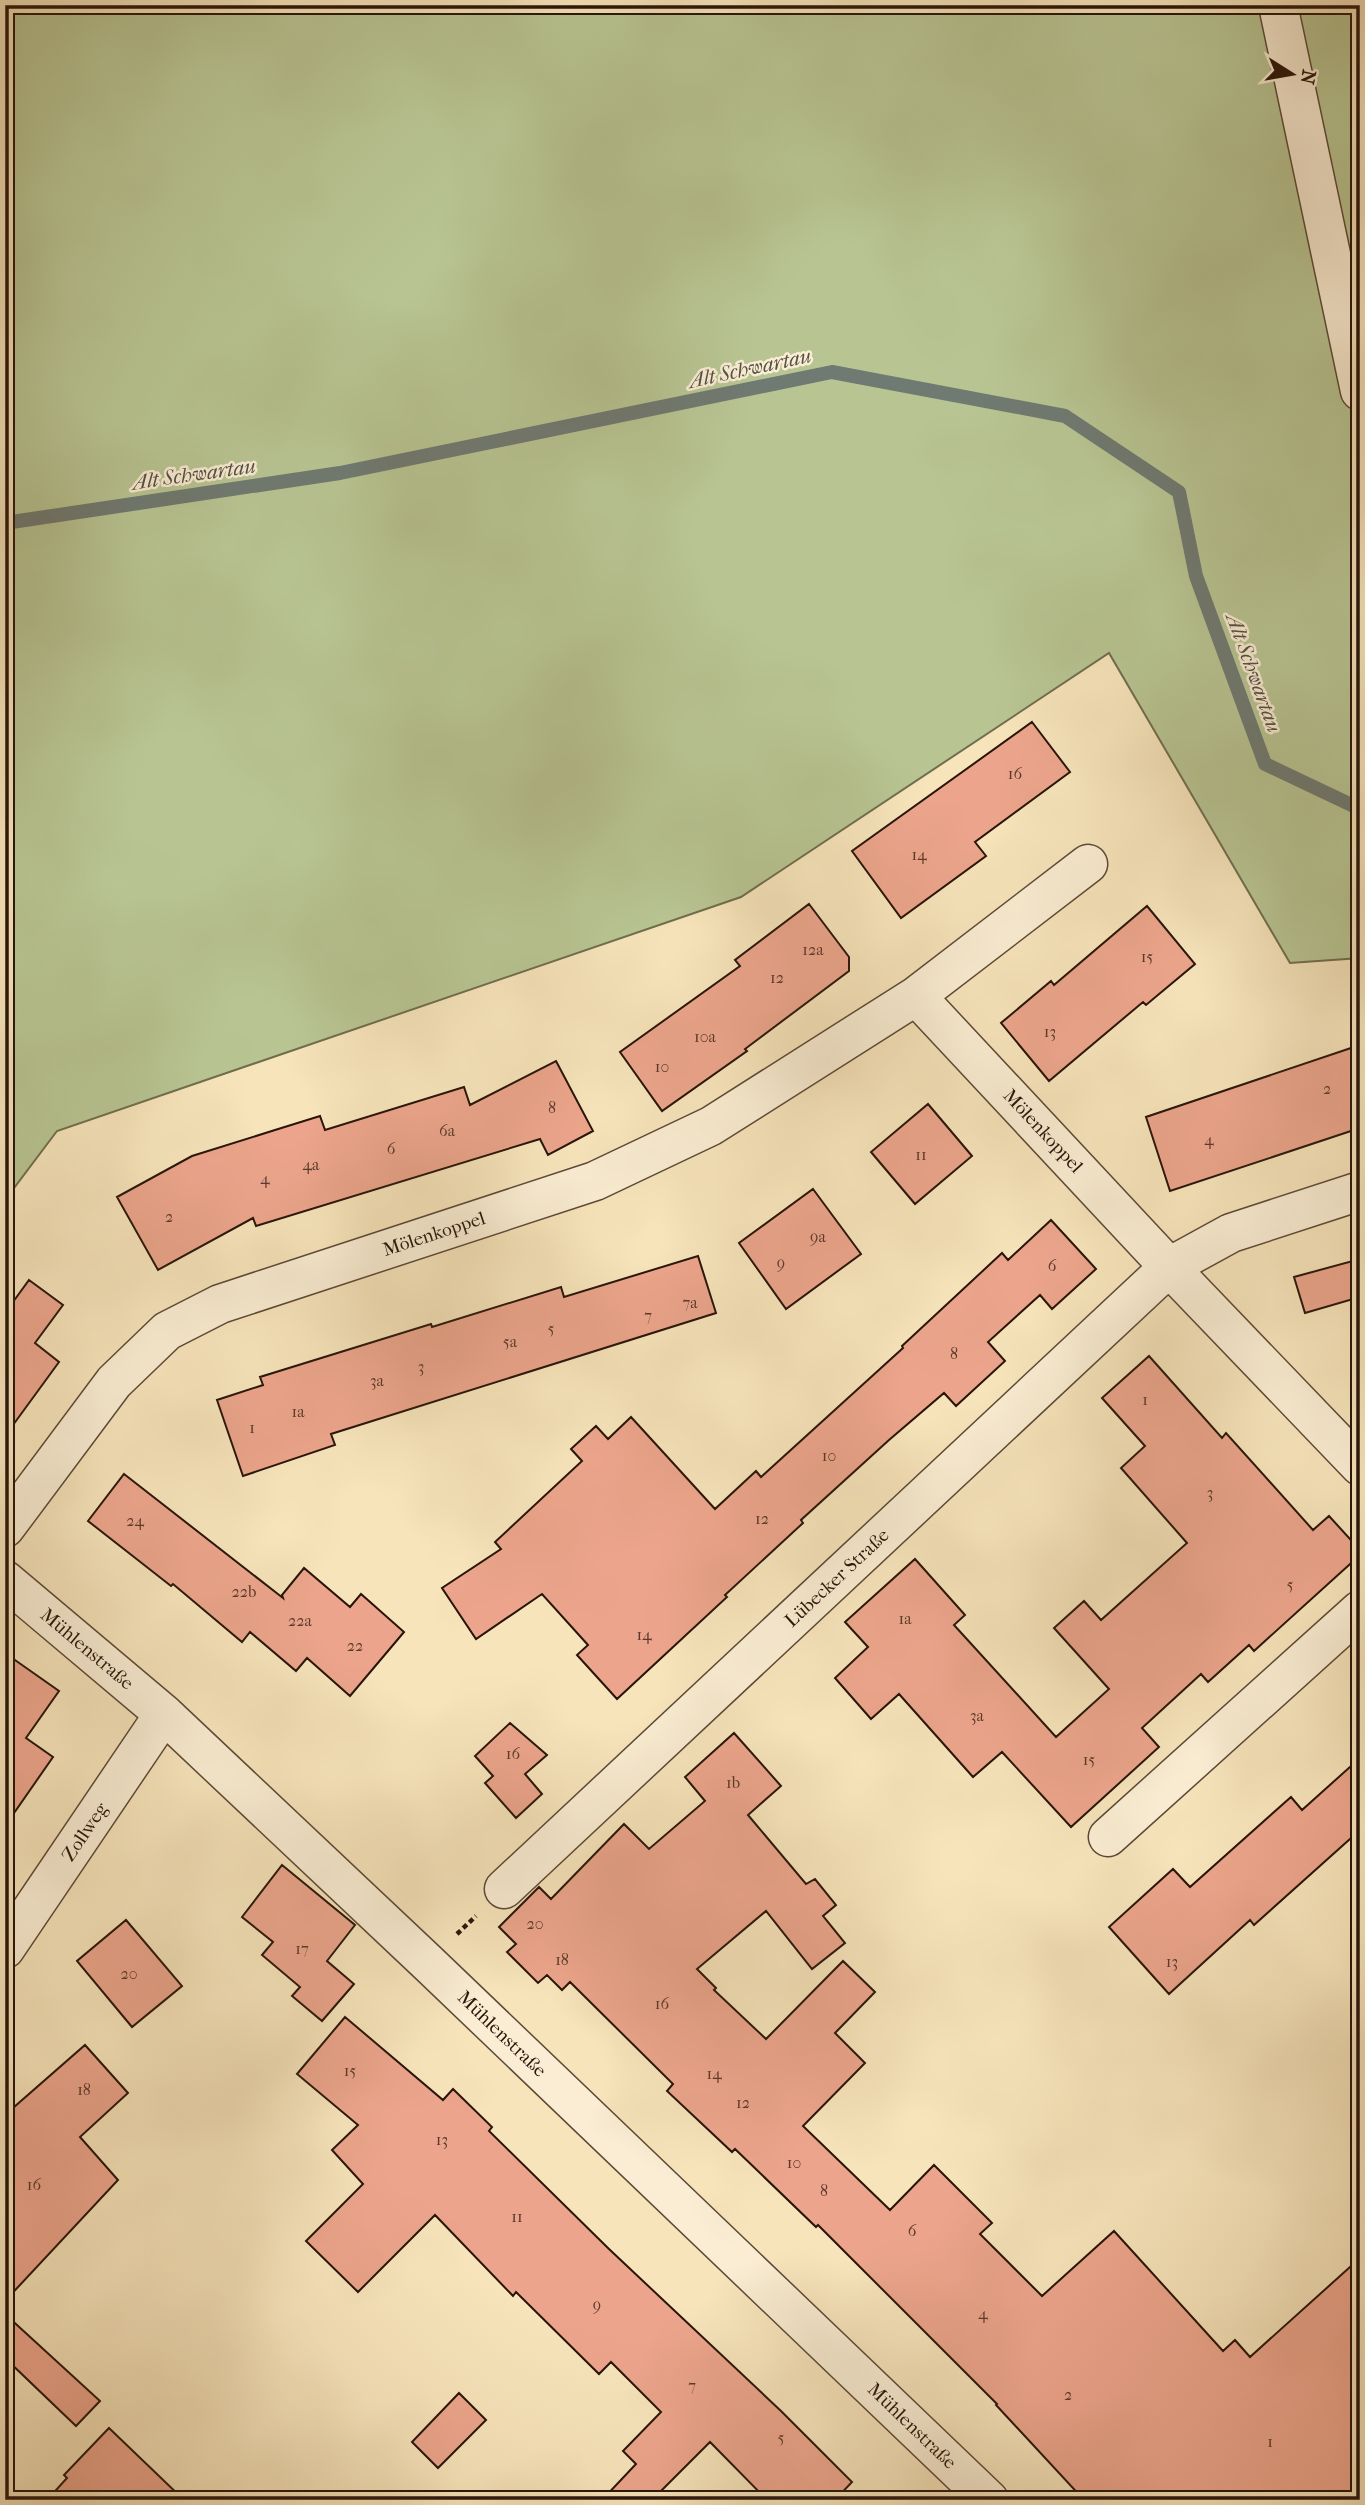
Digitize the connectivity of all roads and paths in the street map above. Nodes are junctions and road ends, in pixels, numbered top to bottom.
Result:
1 (1278, 5) edge
2 (1360, 391) edge
3 (1088, 864) dead end
4 (916, 996) junction
5 (1360, 1191) edge
6 (1169, 1267) junction
7 (1360, 1466) edge
8 (5, 1528) edge
9 (5, 1580) edge
10 (1360, 1610) edge
11 (164, 1714) junction
12 (1108, 1837) dead end
13 (504, 1889) joint
14 (5, 1949) edge
15 (427, 1962) junction
16 (989, 2500) edge

1 - 2 street
3 - 4 street, Mölenkoppel
4 - 6 street, Mölenkoppel
4 - 8 street, Mölenkoppel
5 - 6 street, Lübecker Straße
6 - 7 street
6 - 13 street, Lübecker Straße
9 - 11 street, Mühlenstraße
10 - 12 street
11 - 14 street, Zollweg
11 - 15 street, Mühlenstraße
13 - 15 path
15 - 16 street, Mühlenstraße

